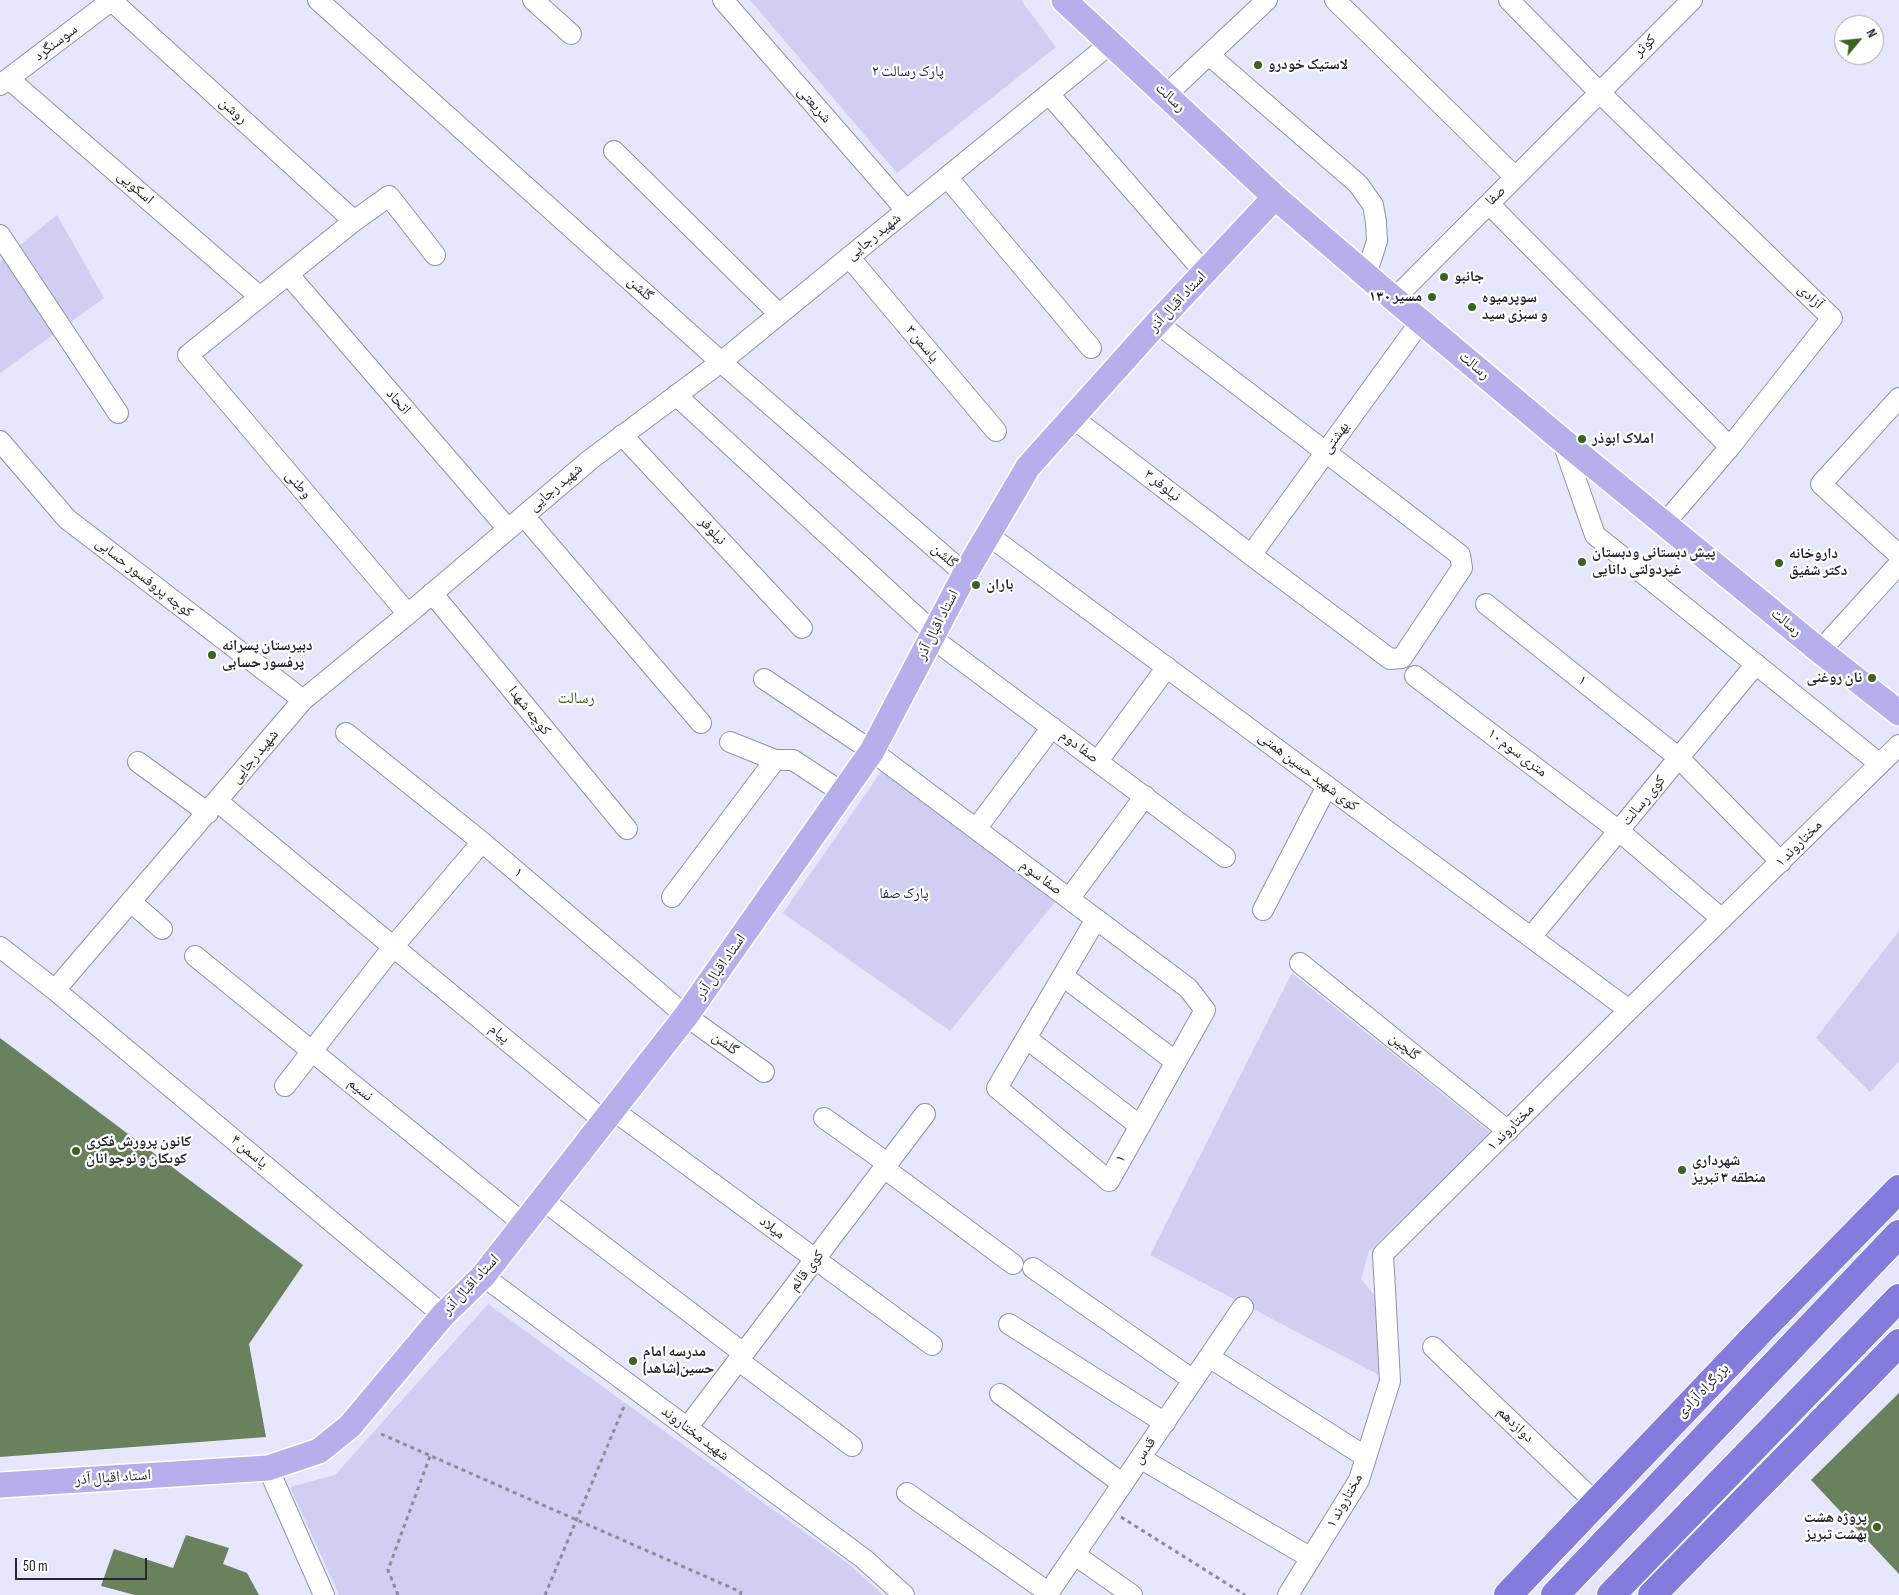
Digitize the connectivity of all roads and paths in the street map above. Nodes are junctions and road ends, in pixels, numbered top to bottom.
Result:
1 (112, 0) edge
2 (318, 0) edge
3 (533, 0) edge
4 (723, 0) edge
5 (1064, 0) edge
6 (1267, 0) edge
7 (1335, 0) edge
8 (1509, 0) edge
9 (1681, 4) edge
10 (571, 34) dead end
11 (1111, 43) junction
12 (1209, 55) junction
13 (4, 82) edge
14 (1599, 92) junction
15 (1049, 94) junction
16 (1167, 94) junction
17 (614, 151) dead end
18 (947, 177) junction
19 (1515, 177) junction
20 (1275, 197) junction
21 (1489, 204) junction
22 (906, 210) junction
23 (354, 221) junction
24 (0, 235) edge
25 (436, 255) dead end
26 (849, 257) junction
27 (1205, 273) junction
28 (288, 274) junction
29 (1366, 275) junction
30 (260, 297) junction
31 (1394, 299) junction
32 (779, 314) junction
33 (1421, 321) junction
34 (1157, 324) junction
35 (1091, 348) dead end
36 (721, 362) junction
37 (676, 395) junction
38 (1899, 398) edge
39 (118, 412) dead end
40 (1073, 418) junction
41 (996, 431) dead end
42 (622, 435) junction
43 (1562, 440) junction
44 (0, 441) edge
45 (1730, 447) junction
46 (1327, 451) junction
47 (524, 516) junction
48 (1665, 523) junction
49 (508, 529) junction
50 (988, 534) junction
51 (1251, 555) junction
52 (1899, 555) edge
53 (1899, 564) edge
54 (965, 574) junction
55 (432, 593) junction
56 (1486, 604) dead end
57 (408, 614) junction
58 (802, 628) dead end
59 (933, 635) junction
60 (1820, 651) junction
61 (1756, 664) junction
62 (1167, 668) junction
63 (1414, 676) dead end
64 (764, 679) dead end
65 (303, 700) junction
66 (1899, 713) edge
67 (701, 723) dead end
68 (1052, 727) junction
69 (346, 733) dead end
70 (730, 742) dead end
71 (1899, 745) edge
72 (872, 751) junction
73 (1679, 758) junction
74 (774, 760) junction
75 (1098, 761) junction
76 (138, 762) dead end
77 (1880, 764) junction
78 (1327, 786) junction
79 (843, 793) junction
80 (1145, 796) junction
81 (212, 807) junction
82 (627, 829) dead end
83 (976, 829) junction
84 (1619, 831) junction
85 (482, 842) junction
86 (1225, 857) dead end
87 (1781, 862) junction
88 (672, 897) dead end
89 (1070, 899) junction
90 (131, 902) junction
91 (1263, 910) dead end
92 (1096, 919) junction
93 (1722, 919) junction
94 (162, 929) dead end
95 (1531, 937) junction
96 (0, 947) edge
97 (393, 947) junction
98 (195, 956) dead end
99 (1300, 963) dead end
100 (1063, 976) junction
101 (55, 990) junction
102 (1205, 1010) joint
103 (1629, 1010) junction
104 (686, 1016) junction
105 (1026, 1038) junction
106 (312, 1051) junction
107 (1176, 1062) junction
108 (764, 1072) dead end
109 (285, 1086) dead end
110 (925, 1114) dead end
111 (609, 1116) junction
112 (824, 1118) dead end
113 (1140, 1126) junction
114 (1508, 1131) junction
115 (886, 1166) junction
116 (1899, 1189) edge
117 (543, 1200) junction
118 (524, 1224) junction
119 (1899, 1234) edge
120 (816, 1260) junction
121 (1013, 1264) dead end
122 (1033, 1268) dead end
123 (483, 1276) junction
124 (1899, 1298) edge
125 (1243, 1307) dead end
126 (443, 1315) junction
127 (1009, 1324) dead end
128 (1899, 1343) edge
129 (932, 1345) dead end
130 (1433, 1347) dead end
131 (741, 1356) junction
132 (1209, 1357) junction
133 (1193, 1380) junction
134 (633, 1388) junction
135 (1000, 1394) dead end
136 (1164, 1422) junction
137 (687, 1428) junction
138 (381, 1434) dead end
139 (852, 1446) dead end
140 (430, 1456) junction
141 (1366, 1457) junction
142 (1140, 1458) junction
143 (268, 1468) junction
144 (1122, 1484) junction
145 (0, 1485) edge
146 (907, 1493) dead end
147 (1596, 1503) junction
148 (1107, 1508) junction
149 (576, 1520) junction
150 (1075, 1555) junction
151 (1311, 1558) junction
152 (1048, 1594) edge
153 (324, 1595) edge
154 (398, 1595) edge
155 (545, 1595) edge
156 (740, 1595) edge
157 (904, 1595) edge
158 (1132, 1595) edge
159 (1245, 1595) edge
160 (1288, 1595) edge
161 (1508, 1595) edge
162 (1555, 1595) edge
163 (1611, 1595) edge
164 (1652, 1595) edge

1 - 13 street, سوسنگرد
1 - 23 street, روشن
2 - 36 street, گلشن
3 - 10 street
4 - 22 street, شریعتی
5 - 11 main road, رسالت
6 - 12 street
7 - 19 street
8 - 14 street
9 - 14 street, کوثر
11 - 15 street, شهید رجایی
11 - 16 main road, رسالت
12 - 16 street
12 - 29 street
13 - 30 street, اسکویی
14 - 19 street, صفا
14 - 45 street, آزادی
15 - 18 street, شهید رجایی
15 - 27 street
16 - 20 main road, رسالت
17 - 32 street
18 - 22 street, شهید رجایی
18 - 35 street
19 - 21 street, صفا
20 - 27 main road, استاد اقبال آذر
20 - 29 main road, رسالت
21 - 31 street, صفا
21 - 45 street
22 - 26 street, شهید رجایی
23 - 25 street
23 - 28 street
24 - 39 street
26 - 32 street, شهید رجایی
26 - 41 street, یاسمن ۳
27 - 34 main road, استاد اقبال آذر
28 - 30 street
28 - 49 street, اتحاد
29 - 31 main road, رسالت
30 - 57 street, وطنی
31 - 33 main road, رسالت
32 - 36 street, شهید رجایی
33 - 43 main road, رسالت
33 - 46 street, بهشتی
34 - 40 main road, استاد اقبال آذر
34 - 46 street
36 - 37 street, شهید رجایی
36 - 54 street, گلشن
37 - 42 street, شهید رجایی
37 - 59 street, صفا دوم
38 - 52 street
40 - 50 main road, استاد اقبال آذر
40 - 51 street, نیلوفر ۳
42 - 47 street, شهید رجایی
42 - 58 street, نیلوفر
43 - 48 main road, رسالت
43 - 61 street
44 - 65 street, کوچه پروفسور حسابی
45 - 48 street, آزادی
46 - 51 street, بهشتی
46 - 51 street, نیلوفر ۳
47 - 49 street, شهید رجایی
47 - 67 street
48 - 60 main road, رسالت
49 - 55 street, شهید رجایی
50 - 54 main road, استاد اقبال آذر
50 - 62 street, کوی شهید حسین همتی
53 - 60 street
54 - 59 main road, استاد اقبال آذر
55 - 57 street, شهید رجایی
55 - 82 street, کوچه شهدا
56 - 73 street, ۱
57 - 65 street, شهید رجایی
59 - 68 street, صفا دوم
59 - 72 main road, استاد اقبال آذر
60 - 66 main road, رسالت
61 - 73 street, کوی رسالت
61 - 77 street
62 - 75 street
62 - 78 street, کوی شهید حسین همتی
63 - 84 street, ۱۰ متری سوم
64 - 72 street, صفا سوم
65 - 81 street, شهید رجایی
68 - 75 street, صفا دوم
68 - 83 street
69 - 85 street, ۱
70 - 74 street
71 - 77 street, مختاروند ۱
72 - 79 main road, استاد اقبال آذر
72 - 83 street, صفا سوم
73 - 84 street, کوی رسالت
73 - 87 street, ۱
74 - 79 street
74 - 88 street
75 - 80 street, صفا دوم
76 - 81 street, پیام
77 - 87 street, مختاروند ۱
78 - 91 street
78 - 95 street, کوی شهید حسین همتی
79 - 104 main road, استاد اقبال آذر
80 - 86 street, صفا دوم
80 - 89 street
81 - 90 street, شهید رجایی
81 - 97 street, پیام
83 - 89 street, صفا سوم
84 - 93 street, ۱۰ متری سوم
84 - 95 street, کوی رسالت
85 - 97 street
85 - 104 street, ۱
87 - 93 street, مختاروند ۱
89 - 92 street, صفا سوم
90 - 94 street
90 - 101 street, شهید رجایی
92 - 100 street
92 - 102 street, صفا سوم
93 - 103 street, مختاروند ۱
95 - 103 street, کوی شهید حسین همتی
96 - 101 street, یاسمن ۴
97 - 106 street
97 - 111 street, پیام
98 - 106 street, نسیم
99 - 114 street, گلچین
100 - 105 street
100 - 107 street
101 - 126 street, یاسمن ۴
102 - 107 street, ۱
103 - 114 street, مختاروند ۱
104 - 108 street, گلشن
104 - 111 main road, استاد اقبال آذر
105 - 113 street
105 - 113 street, ۱
106 - 109 street
106 - 118 street, نسیم
107 - 113 street, ۱
110 - 115 street, کوی قائم
111 - 117 main road, استاد اقبال آذر
111 - 120 street, میلاد
112 - 115 street
114 - 141 street, مختاروند ۱
115 - 120 street, کوی قائم
115 - 121 street
116 - 147 highway, بزرگراه آزادی
117 - 118 main road, استاد اقبال آذر
117 - 131 street
118 - 123 main road, استاد اقبال آذر
119 - 162 highway
120 - 129 street, میلاد
120 - 131 street, کوی قائم
122 - 133 street
123 - 126 main road, استاد اقبال آذر
123 - 134 street, شهید مختاروند
124 - 163 highway
125 - 132 street, قدس
126 - 143 main road, استاد اقبال آذر
127 - 136 street
128 - 164 highway
130 - 147 street, دوازدهم
131 - 137 street, کوی قائم
131 - 139 street
132 - 133 street, قدس
132 - 141 street
133 - 136 street, قدس
134 - 137 street, شهید مختاروند
134 - 149 path
135 - 144 street
136 - 142 street, قدس
137 - 157 street, شهید مختاروند
138 - 140 path
140 - 149 path
140 - 154 path
141 - 151 street, مختاروند ۱
142 - 144 street, قدس
142 - 151 street
143 - 145 main road, استاد اقبال آذر
143 - 153 street
144 - 148 street, قدس
146 - 152 street
147 - 161 highway, بزرگراه آزادی
148 - 150 street, قدس
148 - 159 path
149 - 155 path
149 - 156 path
150 - 152 street, قدس
150 - 158 street
151 - 160 street, مختاروند ۱

